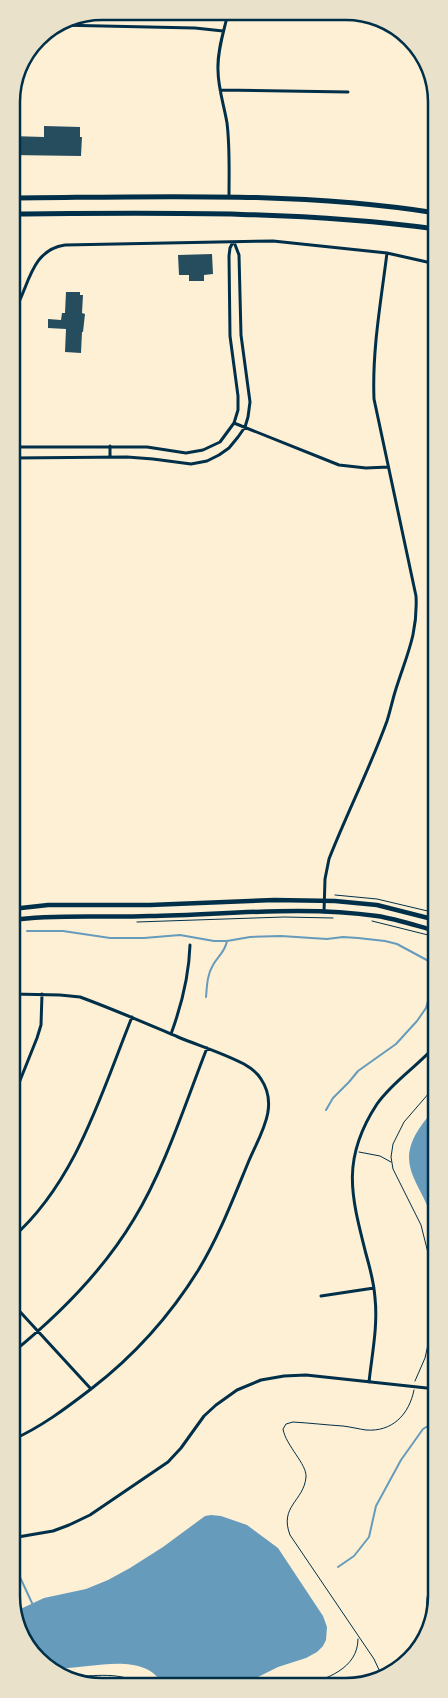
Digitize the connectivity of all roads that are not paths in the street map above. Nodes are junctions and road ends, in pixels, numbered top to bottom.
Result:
1 (226, 20) edge
2 (72, 25) edge
3 (224, 31) junction
4 (220, 90) junction
5 (348, 92) dead end
6 (229, 197) junction
7 (20, 198) edge
8 (428, 212) edge
9 (20, 214) edge
10 (428, 228) edge
11 (234, 242) junction
12 (387, 253) junction
13 (428, 262) edge
14 (20, 298) edge
15 (234, 423) junction
16 (245, 427) junction
17 (110, 446) junction
18 (20, 447) edge
19 (110, 457) junction
20 (20, 458) edge
21 (388, 467) junction
22 (325, 900) junction
23 (20, 908) edge
24 (324, 912) junction
25 (428, 918) edge
26 (20, 919) edge
27 (428, 929) edge
28 (190, 945) dead end
29 (20, 994) edge
30 (42, 994) junction
31 (132, 1018) junction
32 (171, 1034) junction
33 (207, 1048) junction
34 (428, 1054) edge
35 (20, 1080) edge
36 (20, 1229) edge
37 (374, 1288) junction
38 (321, 1296) dead end
39 (20, 1312) edge
40 (38, 1331) junction
41 (20, 1346) edge
42 (369, 1382) junction
43 (428, 1388) edge
44 (91, 1389) junction
45 (20, 1436) edge
46 (20, 1537) edge

1 - 3 street
2 - 3 street
3 - 4 street
4 - 5 street
4 - 6 street
6 - 7 highway
6 - 8 highway
9 - 10 highway
11 - 12 street
11 - 14 street
11 - 15 street
11 - 16 street
12 - 13 street
12 - 21 street
15 - 16 street
15 - 17 street
16 - 19 street
16 - 21 street
17 - 18 street
17 - 19 street
19 - 20 street
21 - 22 street
22 - 23 main road
22 - 24 street
22 - 25 main road
24 - 26 main road
24 - 27 main road
28 - 32 street
29 - 30 street
30 - 31 street
30 - 35 street
31 - 32 street
31 - 36 street
32 - 33 street
33 - 40 street
33 - 44 street
34 - 37 street
37 - 38 street
37 - 42 street
39 - 40 street
40 - 41 street
40 - 44 street
42 - 43 street
42 - 46 street
44 - 45 street

